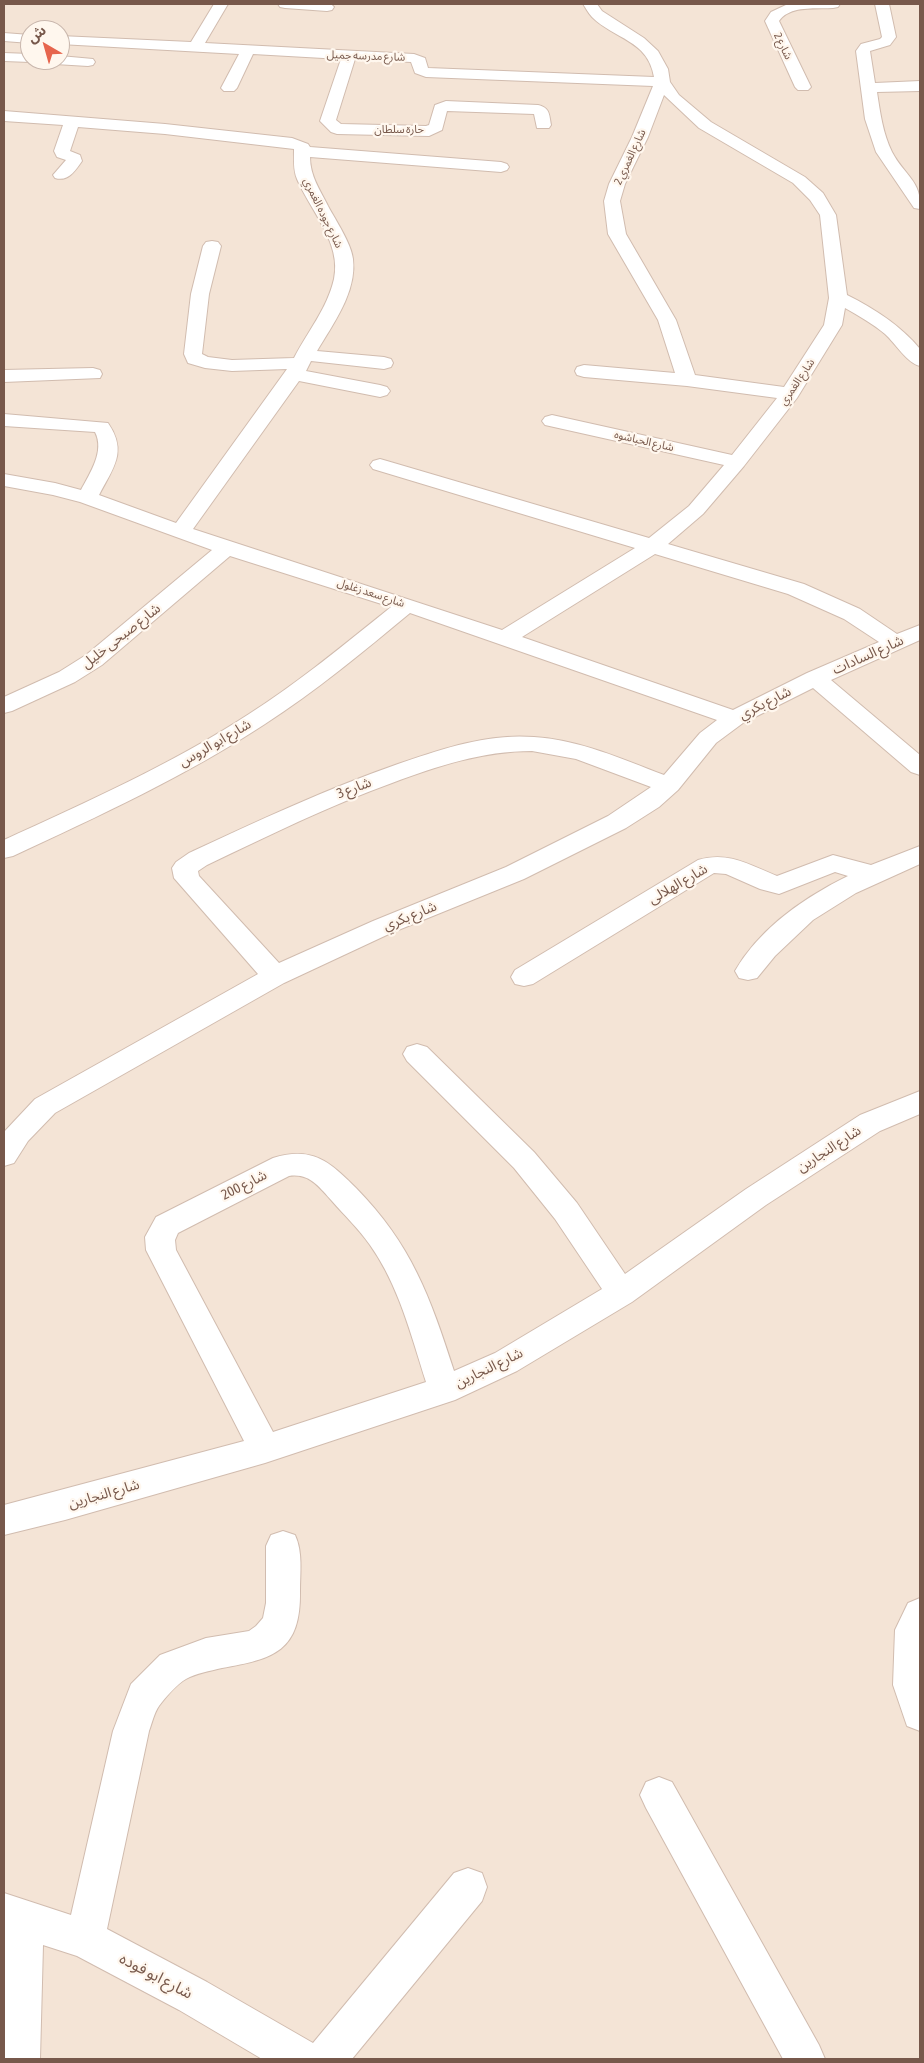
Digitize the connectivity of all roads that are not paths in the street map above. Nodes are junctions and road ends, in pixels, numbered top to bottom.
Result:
1 (221, 4) edge
2 (285, 4) edge
3 (590, 4) edge
4 (833, 4) edge
5 (882, 4) edge
6 (327, 7) dead end
7 (785, 7) edge
8 (4, 38) edge
9 (20, 39) edge
10 (70, 41) edge
11 (195, 48) junction
12 (248, 50) junction
13 (349, 56) junction
14 (4, 57) edge
15 (20, 58) edge
16 (70, 61) edge
17 (88, 62) dead end
18 (662, 82) junction
19 (920, 86) edge
20 (803, 87) dead end
21 (229, 88) dead end
22 (868, 88) junction
23 (4, 116) edge
24 (72, 121) junction
25 (543, 125) dead end
26 (301, 151) junction
27 (501, 167) dead end
28 (61, 175) dead end
29 (920, 204) edge
30 (212, 246) dead end
31 (838, 298) junction
32 (913, 342) edge
33 (920, 360) edge
34 (300, 364) junction
35 (384, 364) dead end
36 (584, 371) dead end
37 (93, 374) dead end
38 (4, 376) edge
39 (687, 380) junction
40 (380, 391) dead end
41 (790, 394) junction
42 (4, 420) edge
43 (552, 421) dead end
44 (737, 462) junction
45 (380, 465) dead end
46 (4, 480) edge
47 (87, 498) junction
48 (181, 531) junction
49 (654, 545) junction
50 (227, 548) junction
51 (407, 605) junction
52 (920, 632) edge
53 (505, 638) junction
54 (894, 642) junction
55 (815, 678) junction
56 (4, 706) edge
57 (735, 718) junction
58 (920, 766) edge
59 (669, 785) junction
60 (4, 850) edge
61 (920, 854) edge
62 (872, 874) junction
63 (748, 971) dead end
64 (275, 976) junction
65 (524, 977) dead end
66 (417, 1054) dead end
67 (920, 1102) edge
68 (4, 1155) edge
69 (621, 1292) junction
70 (444, 1390) junction
71 (265, 1449) junction
72 (4, 1520) edge
73 (283, 1546) dead end
74 (920, 1614) edge
75 (920, 1714) edge
76 (658, 1794) dead end
77 (468, 1886) dead end
78 (14, 1915) edge
79 (85, 1939) junction
80 (20, 2059) edge
81 (300, 2059) edge
82 (326, 2059) edge
83 (805, 2059) edge

1 - 11 street
2 - 6 street
3 - 18 street
4 - 7 street
5 - 22 street
7 - 20 street, شارع 2
8 - 9 street
10 - 11 street, شارع مدرسه جميل
11 - 12 street, شارع مدرسه جميل
12 - 13 street, شارع مدرسه جميل
12 - 21 street
13 - 18 street, شارع مدرسه جميل
13 - 25 street, حارة سلطان
14 - 15 street
16 - 17 street
18 - 31 street, شارع الغمري
18 - 39 street, شارع الغمري 2
19 - 22 street
22 - 29 street
23 - 24 street
24 - 26 street
24 - 28 street
26 - 27 street
26 - 34 street, شارع جوده الغمري
30 - 34 street
31 - 32 street
31 - 41 street, شارع الغمري
32 - 33 street
34 - 35 street
34 - 40 street
34 - 48 street, شارع جوده الغمري
36 - 39 street
37 - 38 street
39 - 41 street
41 - 44 street, شارع الغمري
42 - 47 street
43 - 44 street, شارع الحباشوه
44 - 49 street, شارع الغمري
45 - 49 street
46 - 47 street, شارع سعد زغلول
47 - 48 street, شارع سعد زغلول
48 - 50 street, شارع سعد زغلول
49 - 53 street, شارع الغمري
49 - 54 street
50 - 51 street, شارع سعد زغلول
50 - 56 street, شارع صبحى خليل
51 - 53 street, شارع سعد زغلول
51 - 60 street, شارع ابو الروس
52 - 54 street, شارع السادات
53 - 57 street, شارع سعد زغلول
54 - 55 street, شارع السادات
55 - 57 street, شارع بكري
55 - 58 street
57 - 59 street, شارع بكري
59 - 64 street, شارع بكري
59 - 64 street, شارع 3
61 - 62 street
62 - 63 street
62 - 65 street, شارع الهلالى
64 - 68 street, شارع بكري
66 - 69 street
67 - 69 street, شارع النجارين
69 - 70 street, شارع النجارين
70 - 71 street, شارع النجارين
70 - 71 street, شارع 200
71 - 72 street, شارع النجارين
73 - 79 street
74 - 75 street
76 - 83 street
77 - 82 street
78 - 79 street, شارع ابو فوده
78 - 80 street
79 - 81 street, شارع ابو فوده

